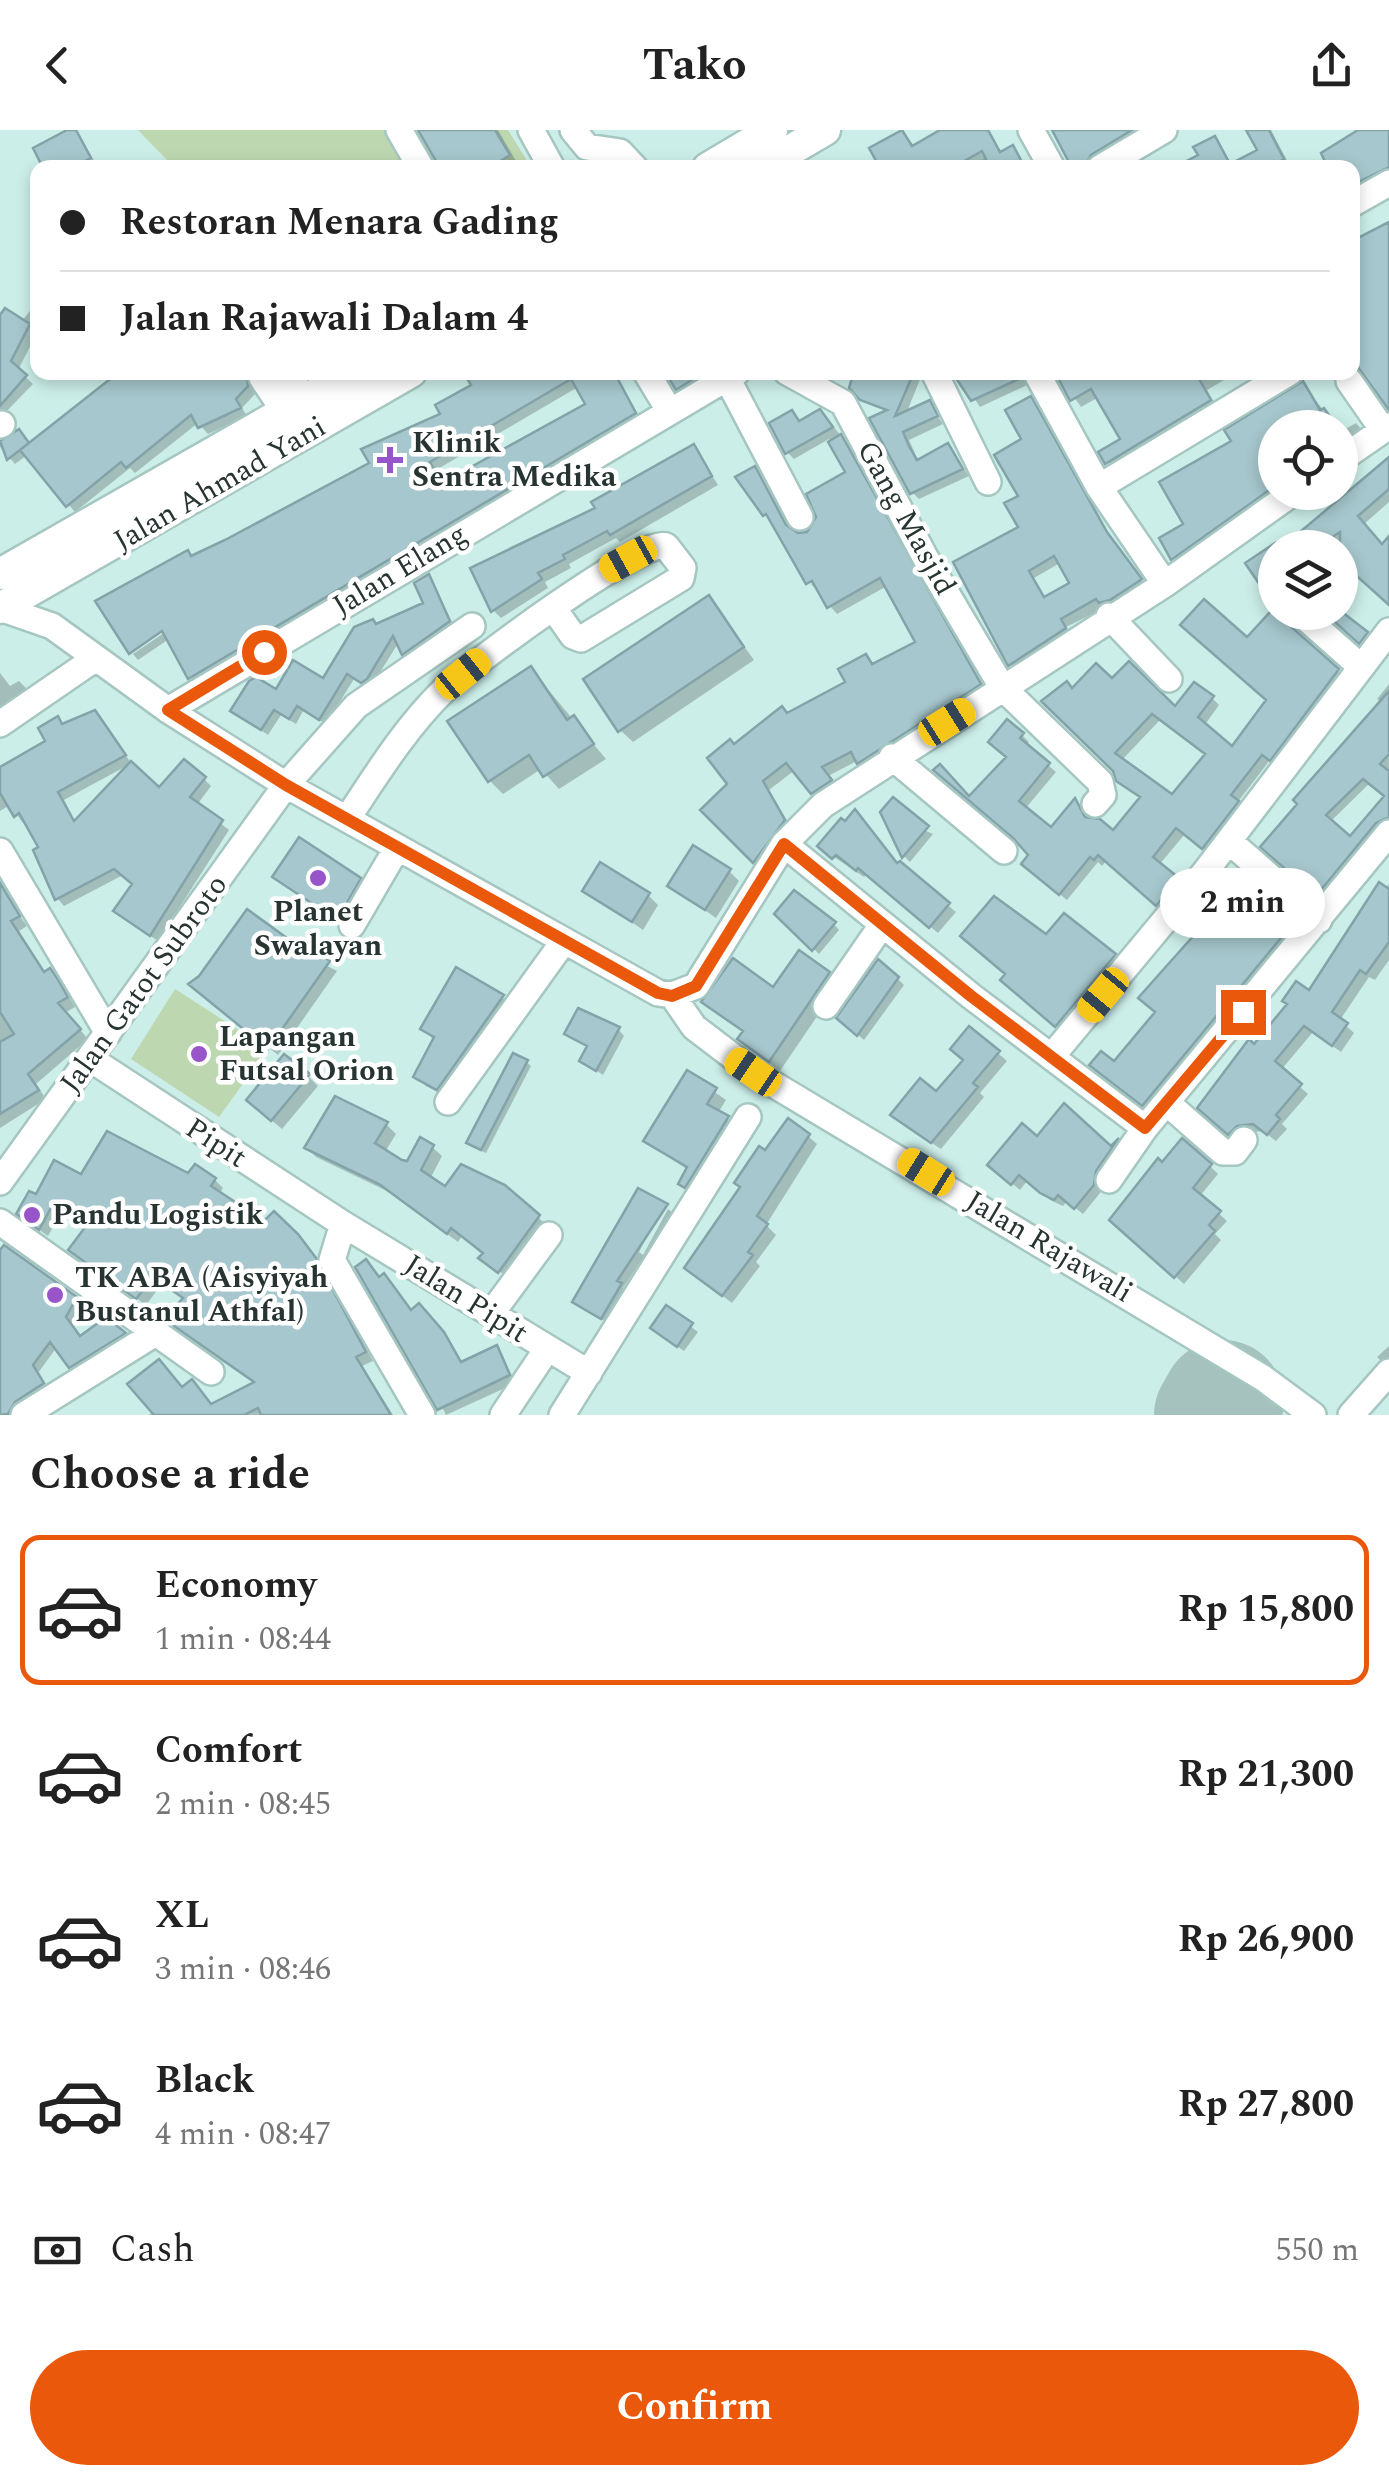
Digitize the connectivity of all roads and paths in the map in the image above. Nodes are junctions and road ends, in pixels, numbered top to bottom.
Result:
1 (399, 130) edge
2 (531, 130) edge
3 (574, 130) edge
4 (825, 130) edge
5 (1031, 130) edge
6 (1164, 130) edge
7 (767, 131) edge
8 (416, 160) edge
9 (548, 160) edge
10 (628, 160) edge
11 (721, 160) edge
12 (774, 160) edge
13 (1048, 160) edge
14 (1113, 160) edge
15 (1389, 183) edge
16 (1360, 199) edge
17 (278, 380) edge
18 (336, 380) edge
19 (397, 380) edge
20 (651, 380) edge
21 (723, 380) edge
22 (734, 380) edge
23 (802, 380) edge
24 (938, 380) edge
25 (1040, 380) edge
26 (1277, 380) edge
27 (1349, 382) dead end
28 (296, 406) junction
29 (669, 410) junction
30 (1386, 428) edge
31 (1358, 447) edge
32 (988, 482) dead end
33 (1099, 488) junction
34 (1269, 510) edge
35 (800, 517) dead end
36 (604, 572) junction
37 (0, 576) edge
38 (1165, 584) junction
39 (28, 594) junction
40 (634, 606) junction
41 (0, 608) edge
42 (554, 609) junction
43 (1109, 616) junction
44 (52, 626) junction
45 (472, 626) dead end
46 (1319, 630) edge
47 (1389, 631) edge
48 (96, 658) junction
49 (1361, 668) junction
50 (1169, 679) dead end
51 (1002, 688) junction
52 (168, 710) junction
53 (0, 724) edge
54 (892, 757) junction
55 (286, 785) junction
56 (1095, 804) dead end
57 (347, 819) junction
58 (1389, 833) edge
59 (1229, 841) junction
60 (784, 844) junction
61 (397, 848) junction
62 (0, 851) edge
63 (1004, 851) dead end
64 (1319, 920) junction
65 (352, 924) dead end
66 (882, 925) junction
67 (564, 941) junction
68 (672, 996) junction
69 (826, 1006) dead end
70 (108, 1033) junction
71 (1052, 1056) junction
72 (92, 1060) junction
73 (448, 1102) dead end
74 (1168, 1103) junction
75 (748, 1117) dead end
76 (1145, 1128) junction
77 (1244, 1140) dead end
78 (0, 1180) edge
79 (1109, 1180) dead end
80 (0, 1222) edge
81 (343, 1224) junction
82 (549, 1235) dead end
83 (491, 1314) junction
84 (154, 1334) junction
85 (546, 1349) junction
86 (211, 1372) dead end
87 (1389, 1372) edge
88 (589, 1373) junction
89 (24, 1415) edge
90 (422, 1415) edge
91 (503, 1415) edge
92 (562, 1415) edge
93 (1313, 1415) edge
94 (1350, 1415) edge

1 - 8 street
2 - 9 street
3 - 10 street
4 - 12 main road
5 - 13 street
6 - 14 street
7 - 11 main road
15 - 16 street
17 - 28 street
18 - 28 main road, Jalan Ahmad Yani
19 - 39 main road, Jalan Ahmad Yani
20 - 29 street
21 - 29 street, Jalan Elang
22 - 35 street
23 - 51 street, Gang Masjid
24 - 32 street
25 - 33 street
26 - 33 street
27 - 30 street
28 - 37 main road, Jalan Ahmad Yani
29 - 52 street, Jalan Elang
30 - 31 street
33 - 38 street
34 - 38 street
36 - 40 street
36 - 40 street
36 - 42 street
37 - 39 main road
38 - 43 street
39 - 41 main road, Jalan Ahmad Yani
39 - 44 street
40 - 42 street
41 - 44 street
42 - 57 street
43 - 50 street
43 - 51 street
44 - 48 street
45 - 55 street, Jalan Gatot Subroto
46 - 49 street
47 - 49 street
48 - 52 street
48 - 53 street
49 - 59 street
51 - 54 street
51 - 56 street, Gang Masjid
52 - 55 street
54 - 60 street
54 - 63 street
55 - 57 street
55 - 70 street, Jalan Gatot Subroto
57 - 61 street
58 - 64 street
59 - 64 street
59 - 71 street
60 - 66 street
60 - 68 street
61 - 65 street
61 - 67 street
62 - 70 street
64 - 74 street
66 - 69 street
66 - 71 street
67 - 68 street
67 - 73 street
68 - 93 street, Jalan Rajawali
70 - 72 street, Jalan Gatot Subroto
71 - 76 street
72 - 78 street, Jalan Gatot Subroto
72 - 81 street, Pipit
74 - 76 street
74 - 77 street
75 - 88 street
76 - 79 street
80 - 84 street
81 - 83 street, Jalan Pipit
81 - 90 street
82 - 83 street
83 - 85 street, Jalan Pipit
84 - 86 street
84 - 89 street
85 - 88 street, Jalan Pipit
85 - 91 street
87 - 94 street
88 - 92 street

